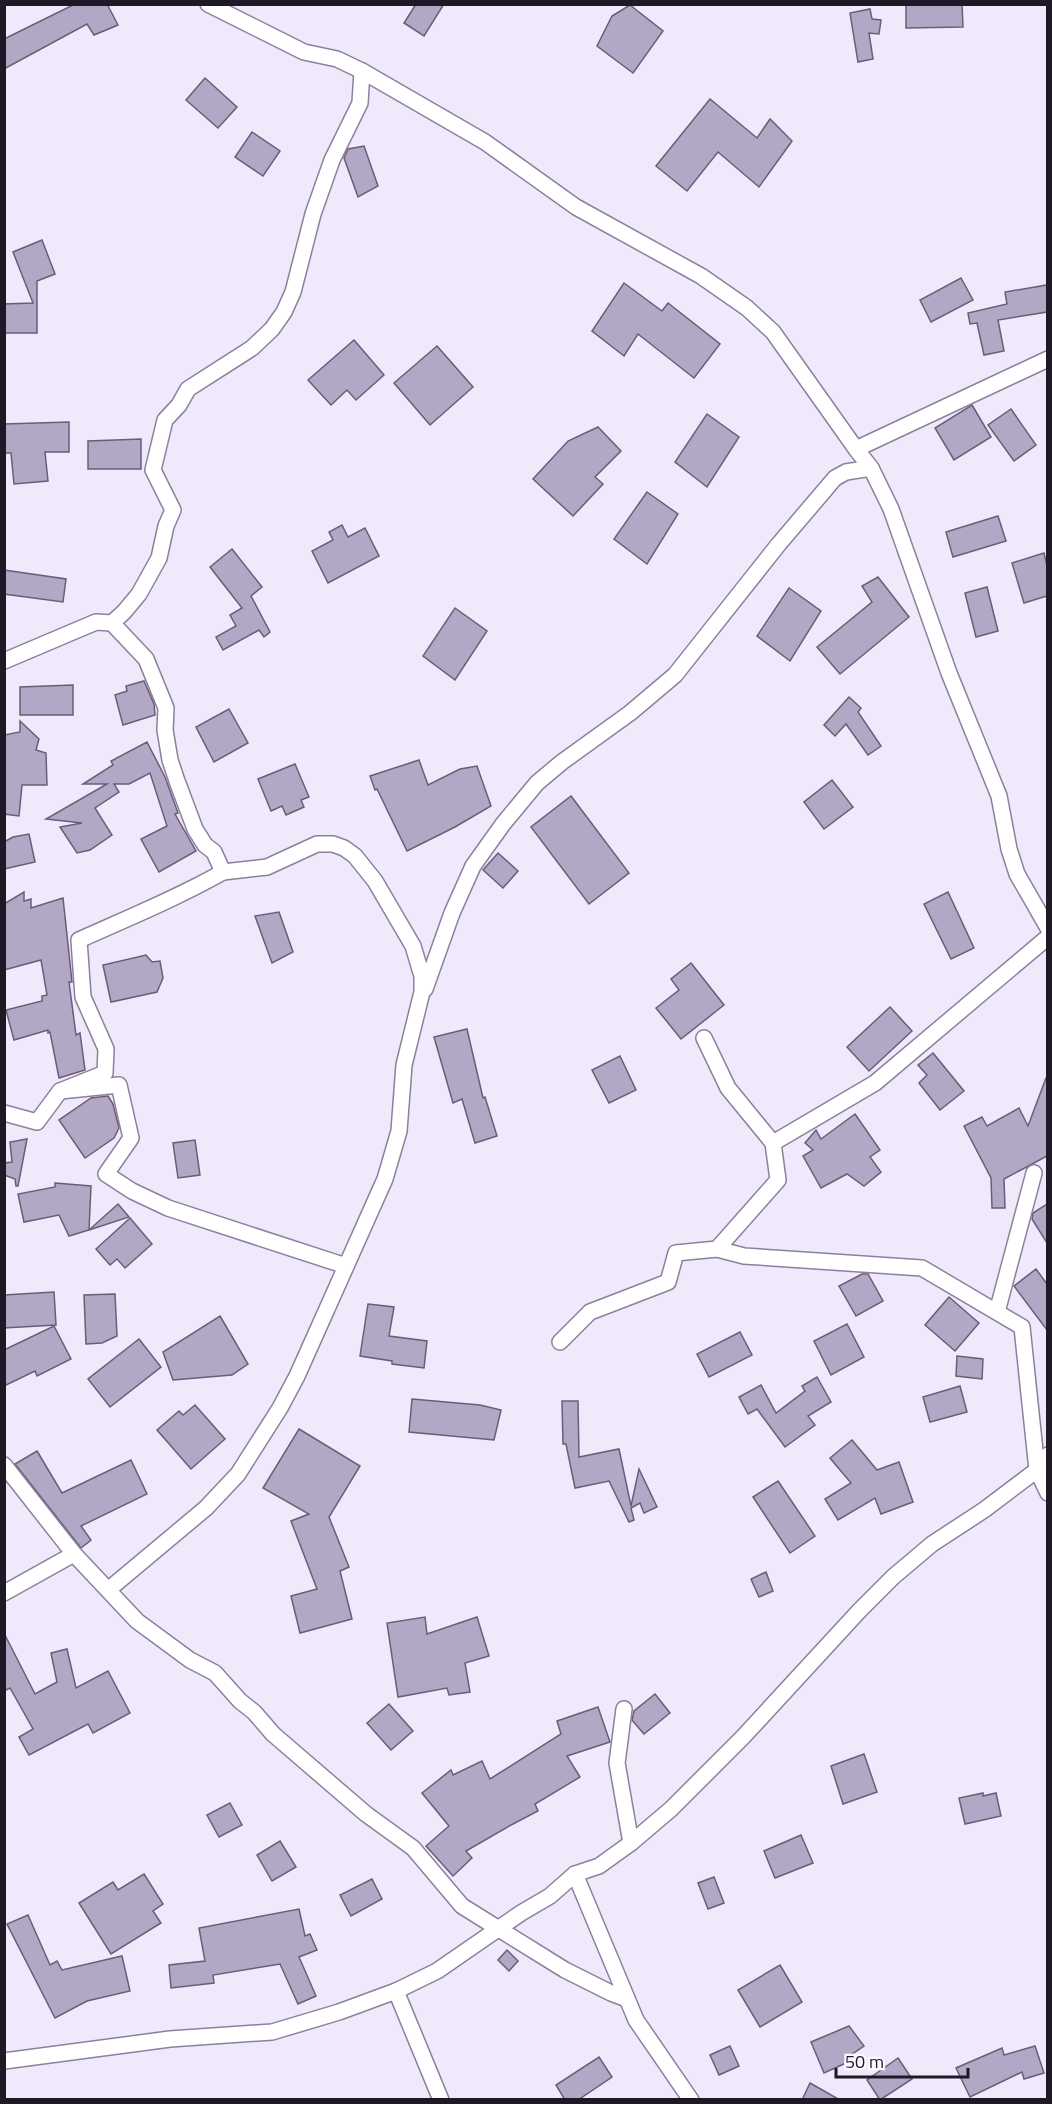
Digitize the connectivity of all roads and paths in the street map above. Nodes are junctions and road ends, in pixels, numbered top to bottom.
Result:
1 (208, 4) edge
2 (362, 71) junction
3 (1047, 359) edge
4 (856, 449) junction
5 (871, 468) junction
6 (112, 623) junction
7 (4, 661) edge
8 (223, 872) junction
9 (1047, 928) edge
10 (1047, 937) edge
11 (419, 1004) junction
12 (704, 1038) dead end
13 (60, 1091) junction
14 (4, 1113) edge
15 (773, 1143) junction
16 (1034, 1173) dead end
17 (717, 1249) junction
18 (346, 1266) junction
19 (997, 1312) junction
20 (560, 1342) dead end
21 (1047, 1455) edge
22 (4, 1465) edge
23 (1037, 1470) junction
24 (1047, 1493) edge
25 (74, 1554) junction
26 (108, 1590) junction
27 (4, 1593) edge
28 (624, 1709) dead end
29 (631, 1843) junction
30 (575, 1874) junction
31 (498, 1928) junction
32 (396, 1991) junction
33 (627, 1999) junction
34 (4, 2061) edge
35 (441, 2100) edge
36 (691, 2100) edge

1 - 2 street
2 - 4 street
2 - 6 street
3 - 4 street
4 - 5 street
5 - 9 street
5 - 11 street
6 - 7 street
6 - 8 street
8 - 11 street
8 - 13 street
10 - 15 street
11 - 18 street
12 - 15 street
13 - 14 street
13 - 18 street
15 - 17 street
16 - 19 street
17 - 19 street
17 - 20 street
18 - 26 street
19 - 23 street
21 - 23 street
22 - 25 street
23 - 24 street
23 - 29 street
25 - 26 street
25 - 27 street
26 - 31 street
28 - 29 street
29 - 30 street
30 - 31 street
30 - 33 street
31 - 32 street
31 - 33 street
32 - 34 street
32 - 35 street
33 - 36 street

